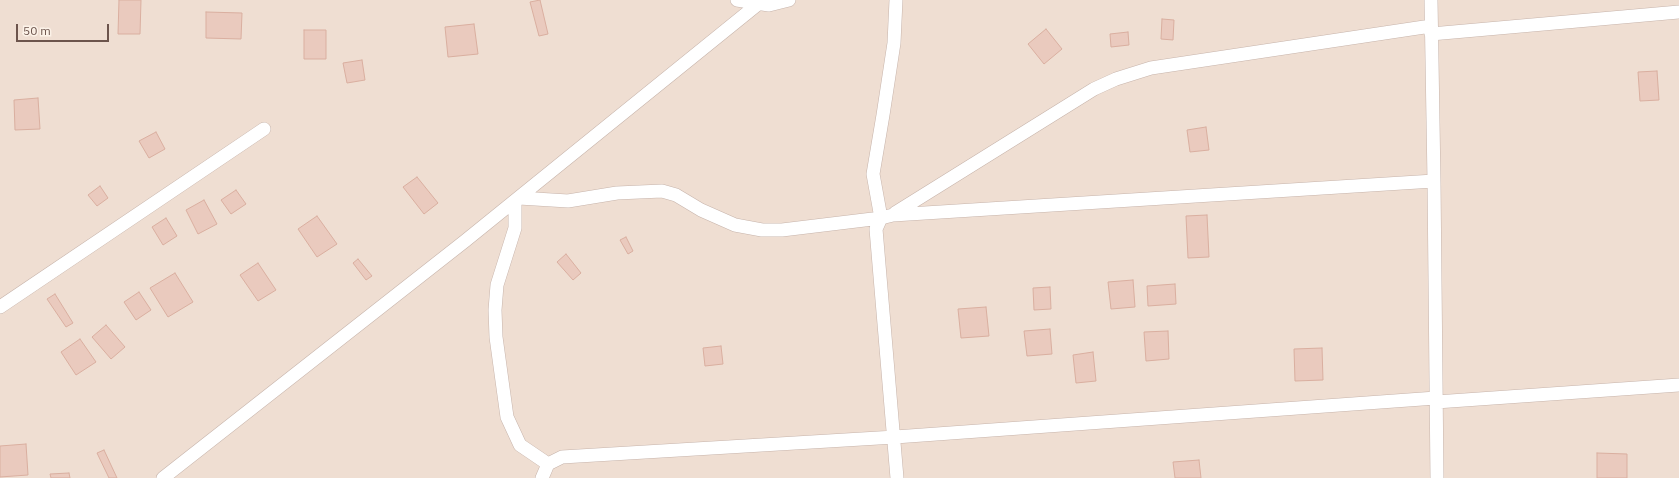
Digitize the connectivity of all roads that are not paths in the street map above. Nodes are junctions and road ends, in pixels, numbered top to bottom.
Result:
1 (737, 0) edge
2 (789, 0) edge
3 (896, 0) edge
4 (1431, 0) edge
5 (761, 2) edge
6 (1679, 12) edge
7 (1431, 30) junction
8 (264, 129) dead end
9 (1434, 181) junction
10 (517, 199) junction
11 (887, 216) junction
12 (0, 307) edge
13 (1679, 385) edge
14 (1436, 400) junction
15 (895, 437) junction
16 (548, 464) junction
17 (163, 478) edge
18 (542, 478) edge
19 (897, 478) edge
20 (1437, 478) edge

1 - 5 street
2 - 5 street
3 - 11 street
4 - 7 street
5 - 10 street
6 - 7 street
7 - 9 street
7 - 11 street
8 - 12 street
9 - 11 street
9 - 14 street
10 - 11 street
10 - 16 street
10 - 17 street
11 - 15 street
13 - 14 street
14 - 15 street
14 - 20 street
15 - 16 street
15 - 19 street
16 - 18 street

